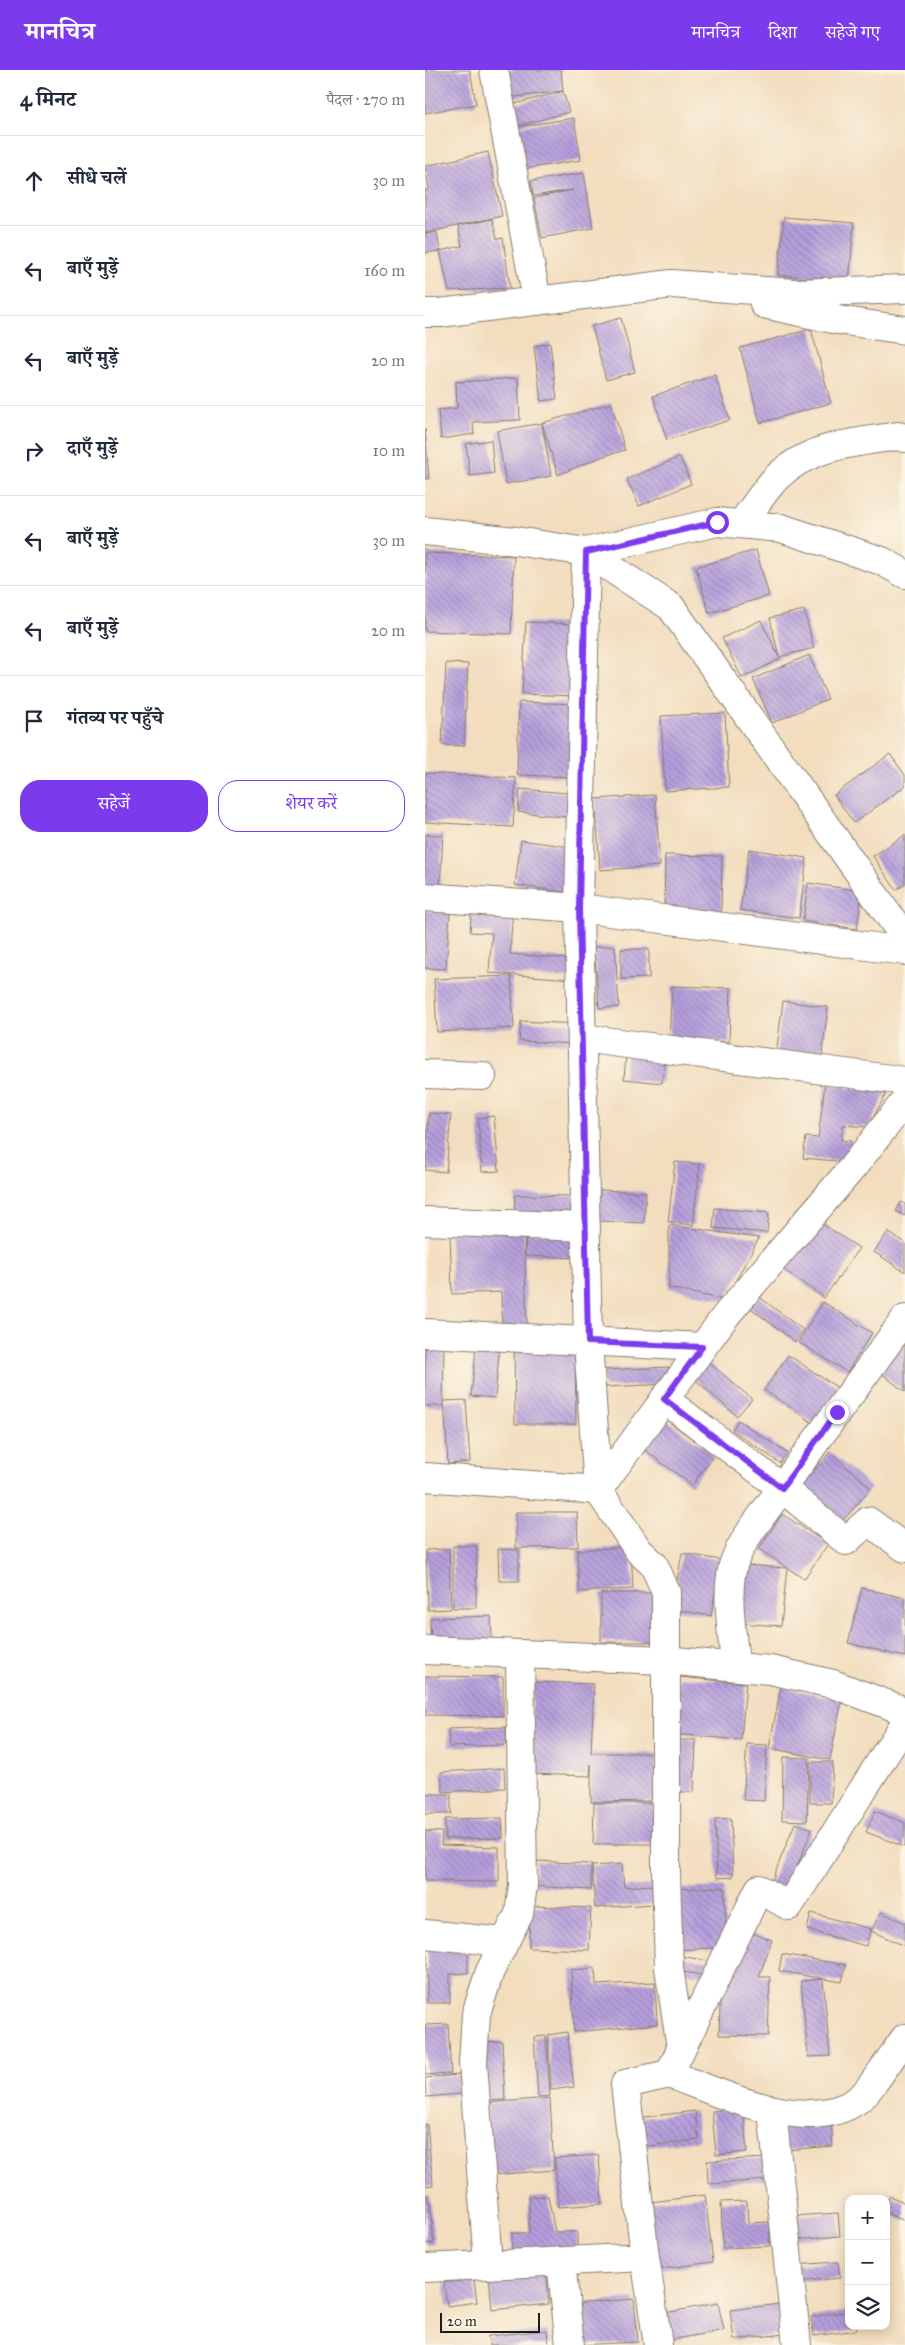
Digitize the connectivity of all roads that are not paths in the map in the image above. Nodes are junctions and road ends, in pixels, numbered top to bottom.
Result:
1 (493, 70) edge
2 (672, 284) junction
3 (905, 289) edge
4 (537, 301) junction
5 (425, 313) edge
6 (905, 330) edge
7 (905, 438) edge
8 (741, 524) junction
9 (425, 531) edge
10 (586, 552) junction
11 (905, 574) edge
12 (425, 897) edge
13 (579, 908) junction
14 (905, 938) edge
15 (905, 951) edge
16 (582, 1038) junction
17 (425, 1074) edge
18 (482, 1076) dead end
19 (905, 1081) edge
20 (905, 1101) edge
21 (425, 1221) edge
22 (586, 1227) junction
23 (905, 1318) edge
24 (425, 1333) edge
25 (588, 1342) junction
26 (702, 1347) junction
27 (664, 1399) junction
28 (425, 1477) edge
29 (782, 1488) junction
30 (599, 1490) junction
31 (905, 1548) edge
32 (425, 1650) edge
33 (521, 1654) junction
34 (665, 1660) junction
35 (735, 1666) junction
36 (905, 1711) edge
37 (905, 1723) edge
38 (425, 1934) edge
39 (504, 1942) junction
40 (905, 2038) edge
41 (681, 2048) junction
42 (669, 2074) junction
43 (772, 2112) junction
44 (645, 2258) junction
45 (561, 2262) junction
46 (488, 2264) junction
47 (425, 2268) edge
48 (570, 2345) edge
49 (658, 2345) edge
50 (797, 2345) edge

1 - 4 street
2 - 3 street
2 - 4 street
2 - 6 street
4 - 5 street
7 - 8 street
8 - 10 street
8 - 11 street
9 - 10 street
10 - 13 street
10 - 14 street
12 - 13 street
13 - 15 street
13 - 16 street
16 - 19 street
16 - 22 street
17 - 18 street
20 - 26 street
21 - 22 street
22 - 25 street
23 - 29 street
24 - 25 street
25 - 26 street
25 - 30 street
26 - 27 street
27 - 29 street
27 - 30 street
28 - 30 street
29 - 31 street
29 - 35 street
30 - 34 street
32 - 33 street
33 - 34 street
33 - 39 street
34 - 35 street
34 - 41 street
35 - 36 street
37 - 41 street
38 - 39 street
39 - 46 street
40 - 43 street
41 - 42 street
42 - 43 street
42 - 44 street
43 - 50 street
44 - 45 street
44 - 49 street
45 - 46 street
45 - 48 street
46 - 47 street

